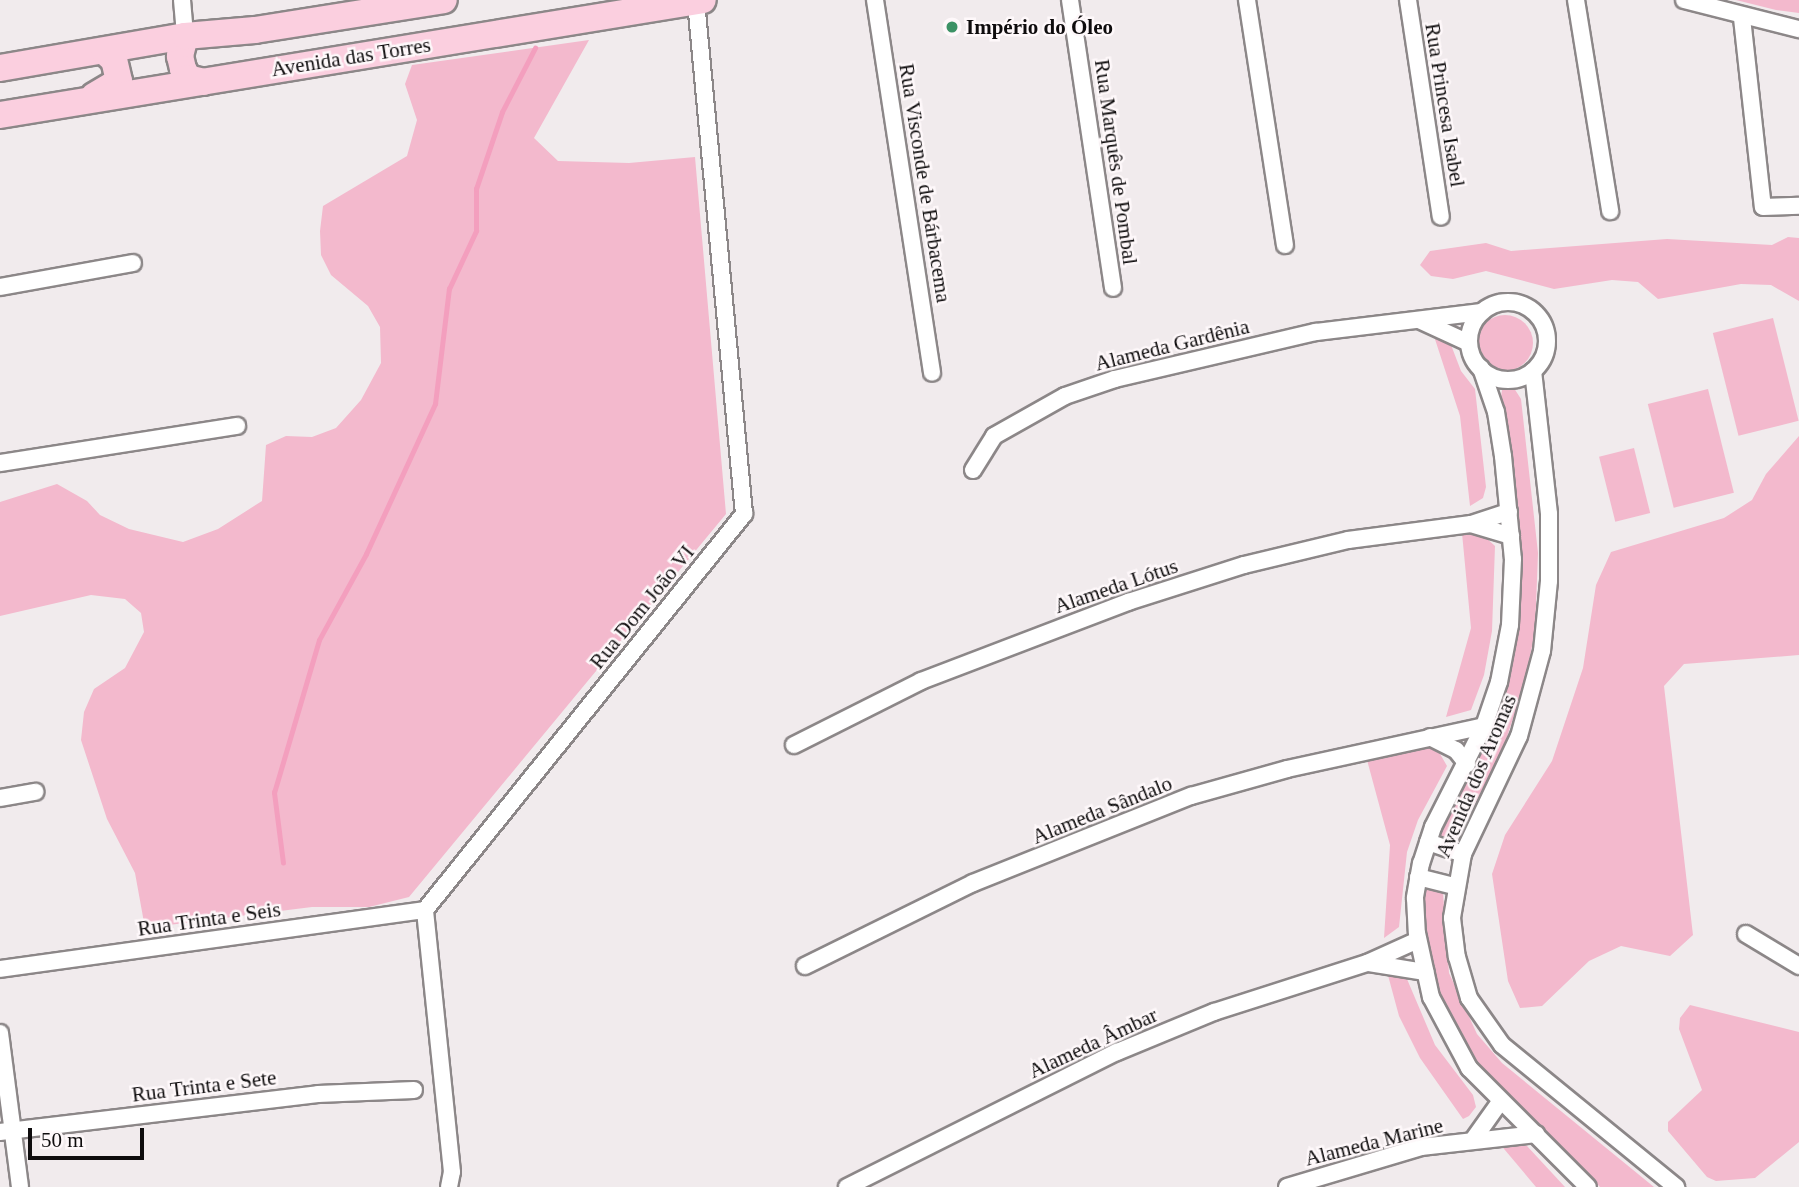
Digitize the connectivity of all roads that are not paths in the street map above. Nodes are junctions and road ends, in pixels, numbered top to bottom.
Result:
1 (182, 0) edge
2 (444, 0) edge
3 (875, 0) edge
4 (1070, 0) edge
5 (1247, 0) edge
6 (1408, 0) edge
7 (1576, 0) edge
8 (1684, 0) edge
9 (699, 1) edge
10 (1742, 18) junction
11 (1799, 29) edge
12 (185, 36) junction
13 (104, 51) junction
14 (0, 68) edge
15 (204, 82) junction
16 (61, 105) junction
17 (0, 115) edge
18 (1799, 206) edge
19 (1611, 211) dead end
20 (1441, 217) dead end
21 (1285, 245) dead end
22 (133, 263) dead end
23 (0, 287) edge
24 (1113, 288) dead end
25 (1482, 312) junction
26 (1410, 317) junction
27 (1469, 343) junction
28 (1481, 368) junction
29 (1533, 371) junction
30 (932, 373) dead end
31 (237, 426) dead end
32 (0, 463) edge
33 (973, 470) dead end
34 (1508, 512) junction
35 (1471, 524) junction
36 (1511, 536) junction
37 (1484, 726) junction
38 (1430, 737) junction
39 (794, 745) dead end
40 (1467, 764) junction
41 (36, 792) dead end
42 (0, 798) edge
43 (1428, 842) junction
44 (1463, 854) junction
45 (1418, 877) junction
46 (1454, 886) junction
47 (425, 911) junction
48 (1746, 934) dead end
49 (1418, 940) junction
50 (1367, 963) junction
51 (805, 966) dead end
52 (1799, 966) edge
53 (0, 969) edge
54 (1425, 972) junction
55 (0, 1033) edge
56 (414, 1090) dead end
57 (1500, 1102) junction
58 (6, 1131) edge
59 (1536, 1134) junction
60 (1473, 1140) junction
61 (449, 1186) edge
62 (20, 1187) edge
63 (847, 1187) edge
64 (1287, 1187) edge
65 (1588, 1187) edge
66 (1676, 1187) edge

1 - 12 street
2 - 12 main road, Avenida das Torres
3 - 30 street, Rua Visconde de Bárbacema
4 - 24 street, Rua Marquês de Pombal
5 - 21 street
6 - 20 street, Rua Princesa Isabel
7 - 19 street
8 - 10 street
9 - 15 main road, Avenida das Torres
9 - 47 street, Rua Dom João VI
10 - 11 street
10 - 18 street
12 - 13 main road, Avenida das Torres
12 - 15 main road
13 - 14 main road, Avenida das Torres
13 - 16 main road
15 - 16 main road, Avenida das Torres
16 - 17 main road, Avenida das Torres
22 - 23 street
25 - 26 street, Alameda Gardênia
25 - 27 street
25 - 29 street
26 - 27 street, Alameda Gardênia
26 - 33 street, Alameda Gardênia
27 - 28 street
28 - 29 street
28 - 34 street, Avenida dos Aromas
29 - 44 street, Avenida dos Aromas
31 - 32 street
34 - 35 street, Alameda Lótus
34 - 36 street, Avenida dos Aromas
35 - 36 street, Alameda Lótus
35 - 39 street, Alameda Lótus
36 - 37 street, Avenida dos Aromas
37 - 38 street, Alameda Sândalo
37 - 40 street, Avenida dos Aromas
38 - 40 street
38 - 51 street, Alameda Sândalo
40 - 43 street, Avenida dos Aromas
41 - 42 street
43 - 44 street
43 - 45 street, Avenida dos Aromas
44 - 46 street, Avenida dos Aromas
45 - 46 street
45 - 49 street, Avenida dos Aromas
46 - 66 street, Avenida dos Aromas
47 - 53 street, Rua Trinta e Seis
47 - 61 street
48 - 52 street
49 - 50 street, Alameda Âmbar
49 - 54 street, Avenida dos Aromas
50 - 54 street, Alameda Âmbar
50 - 63 street, Alameda Âmbar
54 - 57 street, Avenida dos Aromas
55 - 58 street
56 - 58 street, Rua Trinta e Sete
57 - 59 street, Avenida dos Aromas
57 - 60 street, Alameda Marine
58 - 62 street
59 - 60 street, Alameda Marine
59 - 65 street, Avenida dos Aromas
60 - 64 street, Alameda Marine

